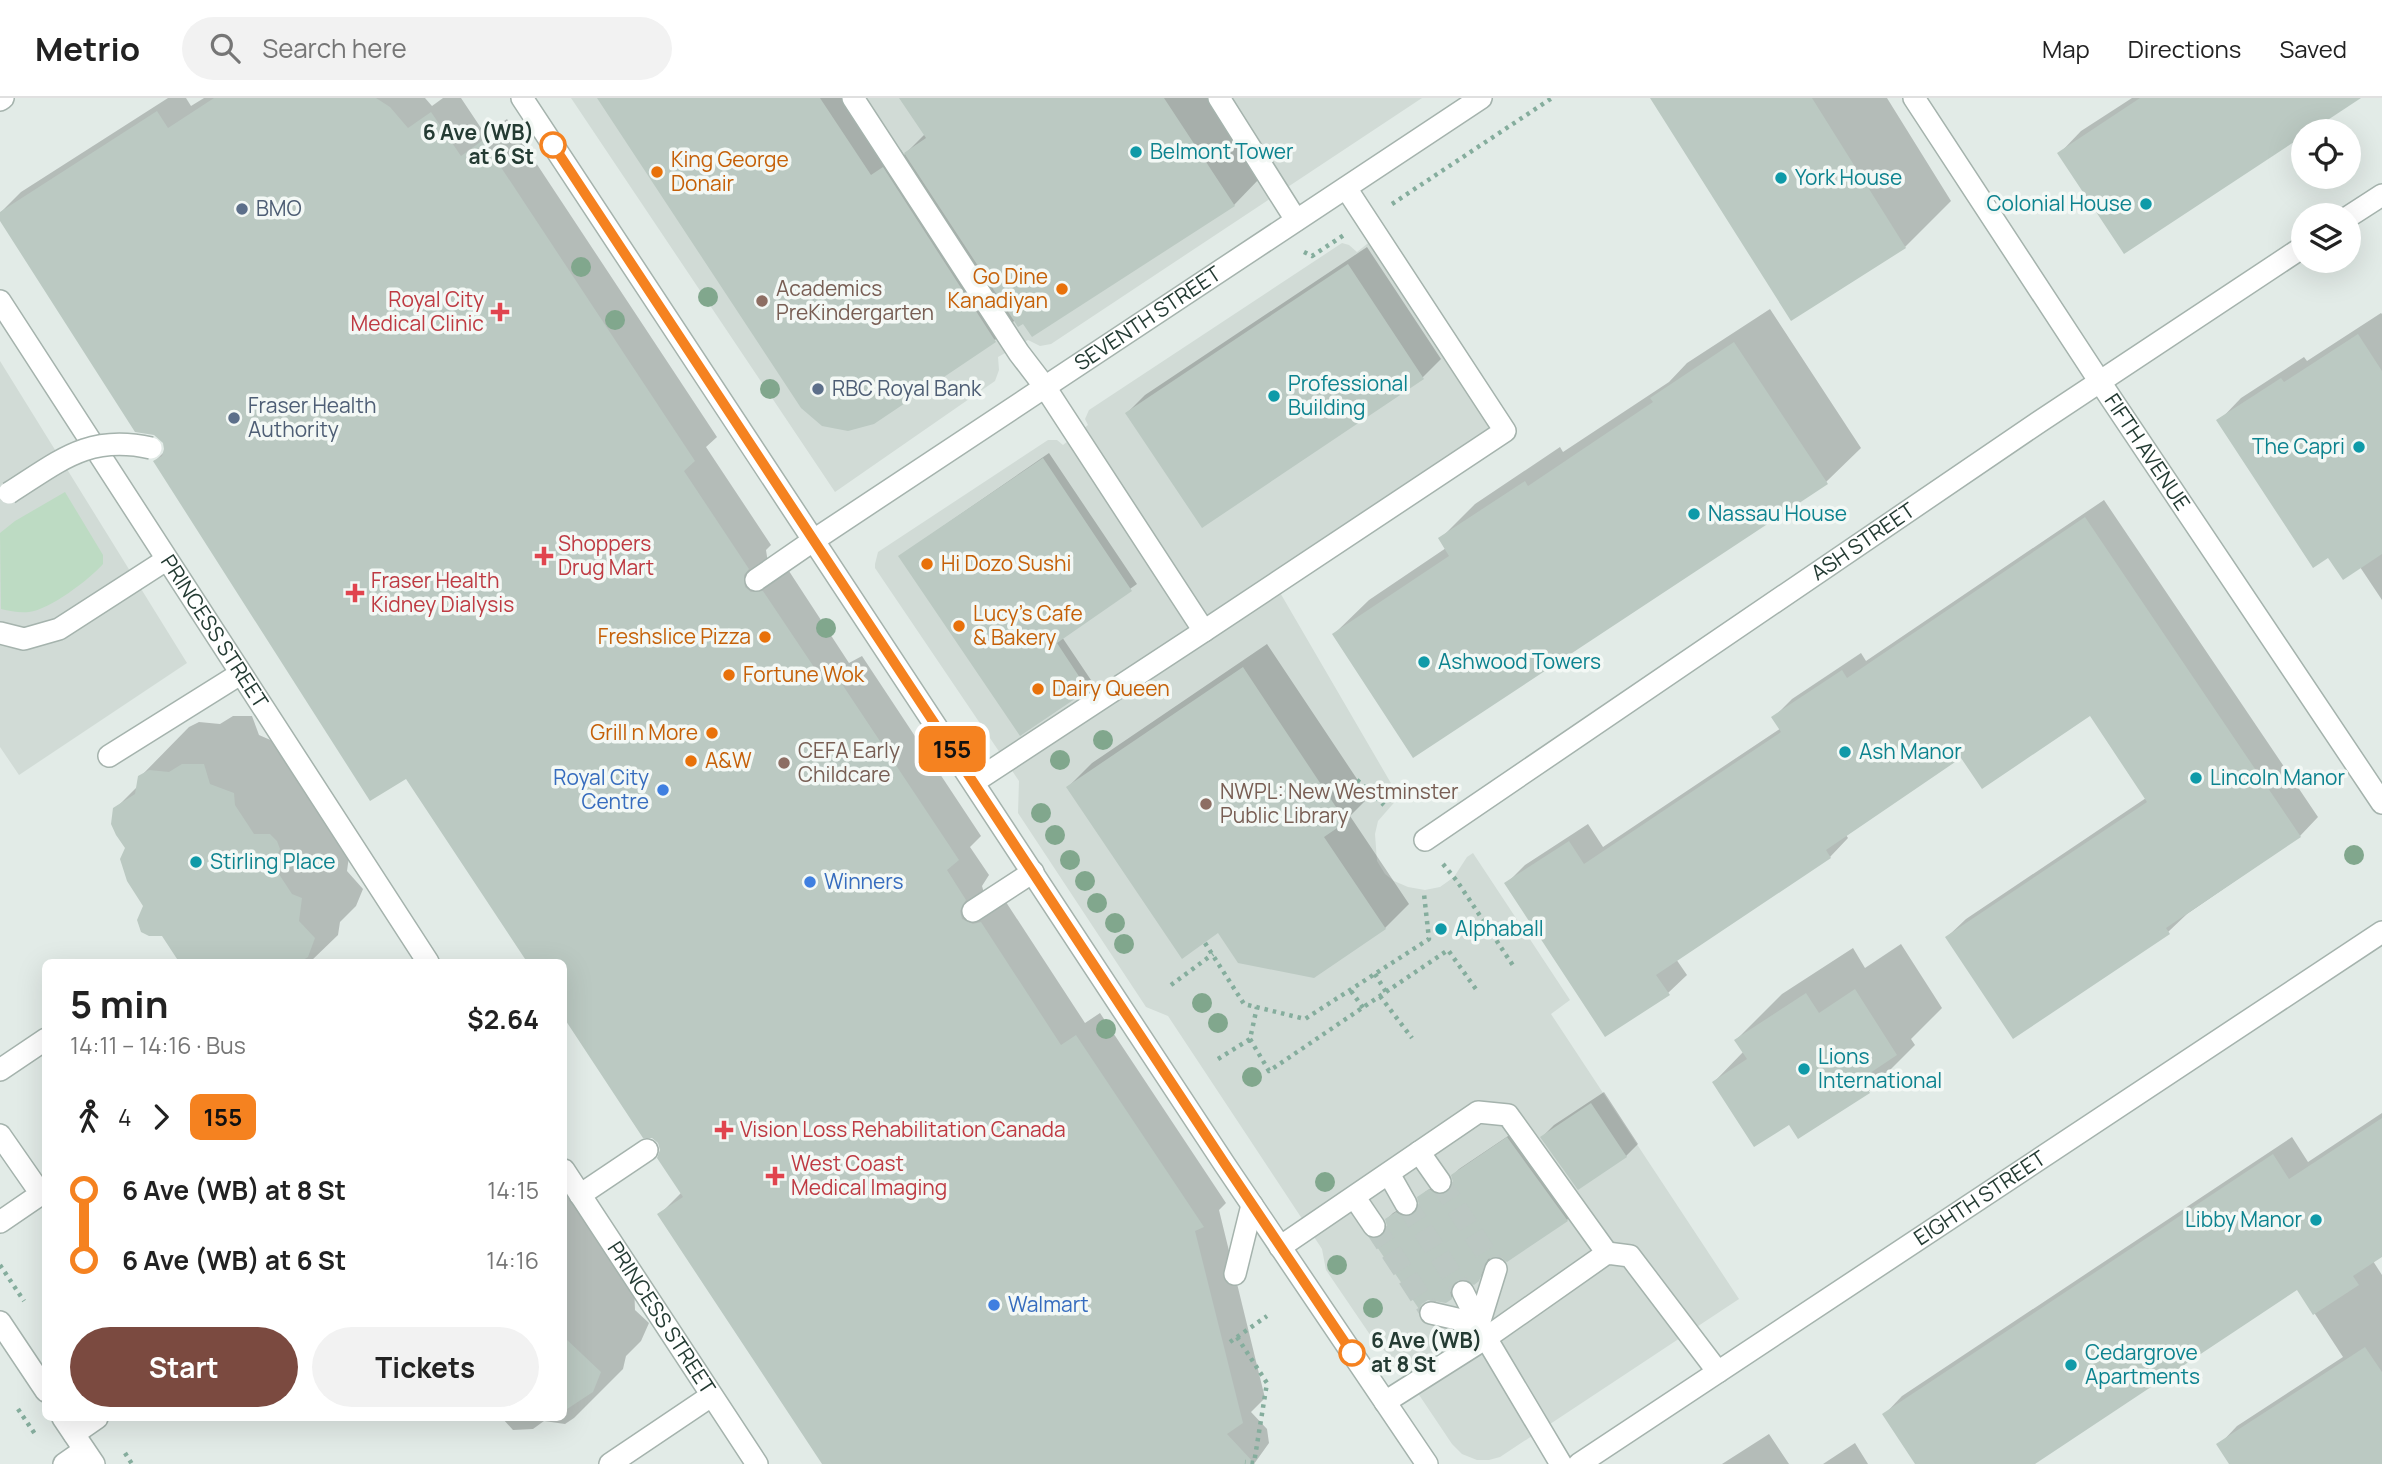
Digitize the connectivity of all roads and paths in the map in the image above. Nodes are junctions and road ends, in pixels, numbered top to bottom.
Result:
1 (522, 98) edge
2 (853, 98) edge
3 (1219, 98) edge
4 (1481, 98) edge
5 (1552, 98) edge
6 (1914, 98) edge
7 (1346, 188) junction
8 (2382, 195) edge
9 (2361, 209) edge
10 (1296, 220) junction
11 (1367, 220) junction
12 (2291, 255) edge
13 (1312, 256) dead end
14 (0, 301) edge
15 (2100, 382) junction
16 (1045, 387) junction
17 (152, 448) dead end
18 (5, 496) edge
19 (814, 540) junction
20 (166, 561) junction
21 (756, 580) dead end
22 (1205, 631) junction
23 (0, 633) edge
24 (240, 674) junction
25 (109, 756) dead end
26 (1357, 780) dead end
27 (974, 782) junction
28 (2382, 803) edge
29 (1384, 805) dead end
30 (1425, 840) joint
31 (1033, 872) junction
32 (1424, 894) dead end
33 (974, 911) dead end
34 (2382, 932) edge
35 (1205, 943) dead end
36 (1213, 954) junction
37 (426, 959) edge
38 (1514, 967) dead end
39 (1375, 974) junction
40 (1171, 985) dead end
41 (1350, 991) junction
42 (1386, 992) junction
43 (1478, 992) dead end
44 (1380, 996) junction
45 (1258, 1007) junction
46 (1364, 1009) junction
47 (1412, 1038) dead end
48 (1250, 1039) junction
49 (42, 1041) edge
50 (1218, 1059) dead end
51 (0, 1070) edge
52 (0, 1135) edge
53 (647, 1150) dead end
54 (1419, 1152) junction
55 (1389, 1174) junction
56 (567, 1175) edge
57 (1440, 1182) tunnel mouth
58 (580, 1195) junction
59 (1355, 1198) junction
60 (1406, 1204) tunnel mouth
61 (1252, 1205) junction
62 (0, 1222) edge
63 (1374, 1226) tunnel mouth
64 (1280, 1247) junction
65 (1607, 1253) junction
66 (1496, 1269) tunnel mouth
67 (1235, 1274) dead end
68 (1463, 1292) tunnel mouth
69 (1431, 1313) tunnel mouth
70 (1267, 1316) dead end
71 (0, 1322) edge
72 (1483, 1331) junction
73 (1237, 1337) junction
74 (1230, 1342) dead end
75 (1718, 1372) junction
76 (42, 1385) edge
77 (711, 1396) junction
78 (1385, 1402) junction
79 (14, 1403) dead end
80 (95, 1421) edge
81 (79, 1441) edge
82 (41, 1444) dead end
83 (1245, 1462) dead end
84 (1254, 1463) edge
85 (64, 1464) edge
86 (610, 1464) edge
87 (757, 1464) edge
88 (1427, 1464) edge
89 (1561, 1464) edge
90 (1579, 1464) edge

1 - 19 street
2 - 16 street
3 - 10 street
4 - 7 street, SEVENTH STREET
5 - 11 path
6 - 15 street, FIFTH AVENUE
7 - 10 street, SEVENTH STREET
7 - 11 street
8 - 9 street
10 - 16 street, SEVENTH STREET
11 - 13 path
11 - 22 street
12 - 15 street, ASH STREET
14 - 20 street, PRINCESS STREET
15 - 28 street, FIFTH AVENUE
15 - 30 street, ASH STREET
16 - 19 street, SEVENTH STREET
16 - 22 street
17 - 18 street, bridge
19 - 21 street, SEVENTH STREET
19 - 27 street
20 - 23 street
20 - 24 street, PRINCESS STREET
22 - 27 street
24 - 25 street
24 - 37 street, PRINCESS STREET
26 - 29 path
27 - 31 street
30 - 38 path
31 - 33 street
31 - 61 street
32 - 39 path
34 - 75 street, EIGHTH STREET
35 - 36 path
36 - 40 path
36 - 45 path
39 - 41 path
39 - 42 path
41 - 45 path
41 - 46 path
42 - 43 path
42 - 44 path
44 - 46 path
44 - 47 path
45 - 48 path
46 - 48 path
48 - 50 path
49 - 51 street
52 - 62 street
53 - 58 street
54 - 55 street
54 - 57 street
54 - 65 street
55 - 59 street
55 - 60 street
56 - 58 street, PRINCESS STREET
58 - 77 street, PRINCESS STREET
59 - 63 street
59 - 64 street
61 - 64 street
61 - 67 street
64 - 78 street
65 - 72 street
65 - 75 street
66 - 72 street
68 - 72 street
69 - 72 street
70 - 73 path
71 - 76 street
72 - 78 street
72 - 89 street
73 - 74 path
73 - 84 path
75 - 90 street, EIGHTH STREET
77 - 86 street
77 - 87 street, PRINCESS STREET
78 - 88 street
79 - 82 path
80 - 81 street
81 - 85 street
83 - 84 path

